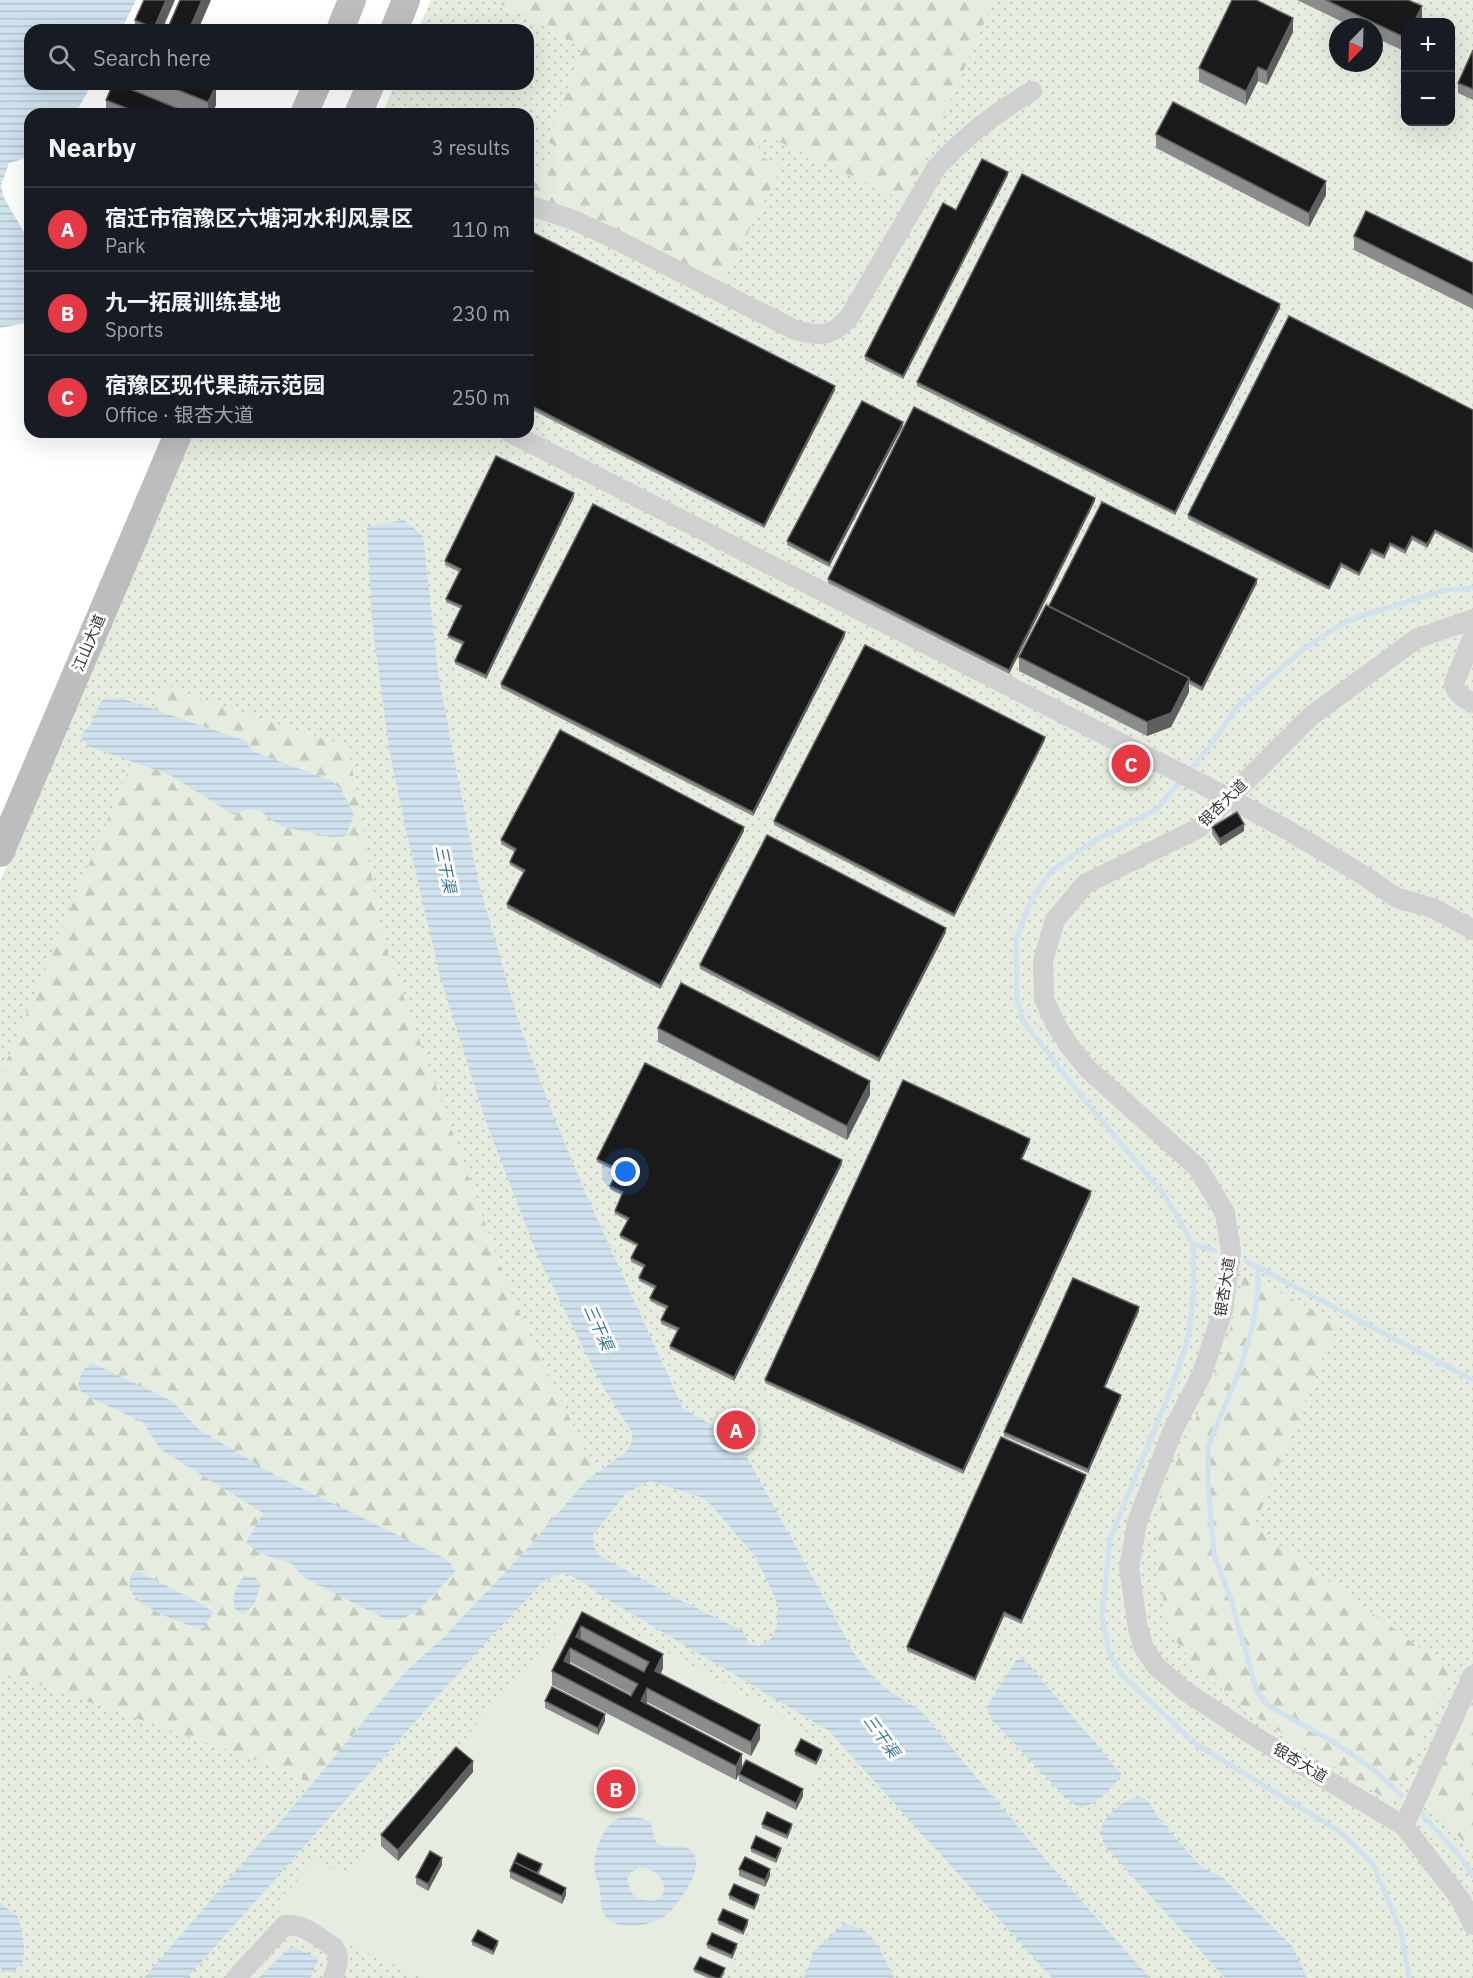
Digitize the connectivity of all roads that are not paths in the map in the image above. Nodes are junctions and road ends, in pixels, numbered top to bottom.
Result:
1 (352, 0) edge
2 (406, 0) edge
3 (342, 24) edge
4 (396, 24) edge
5 (314, 90) edge
6 (368, 90) edge
7 (1032, 92) dead end
8 (307, 108) edge
9 (361, 108) edge
10 (534, 207) edge
11 (176, 438) edge
12 (521, 438) edge
13 (1473, 619) edge
14 (1473, 637) edge
15 (1473, 703) edge
16 (1225, 796) junction
17 (0, 853) edge
18 (1473, 930) edge
19 (1473, 1675) edge
20 (1404, 1826) junction
21 (1473, 1925) edge
22 (236, 1978) edge
23 (333, 1978) edge

1 - 3 main road
2 - 4 main road
5 - 8 main road
6 - 9 main road
7 - 10 street
11 - 17 main road, 江山大道
12 - 16 street
13 - 16 street, 银杏大道
14 - 15 street
16 - 18 street
16 - 20 street, 银杏大道
19 - 20 street
20 - 21 street, 银杏大道
22 - 23 street

